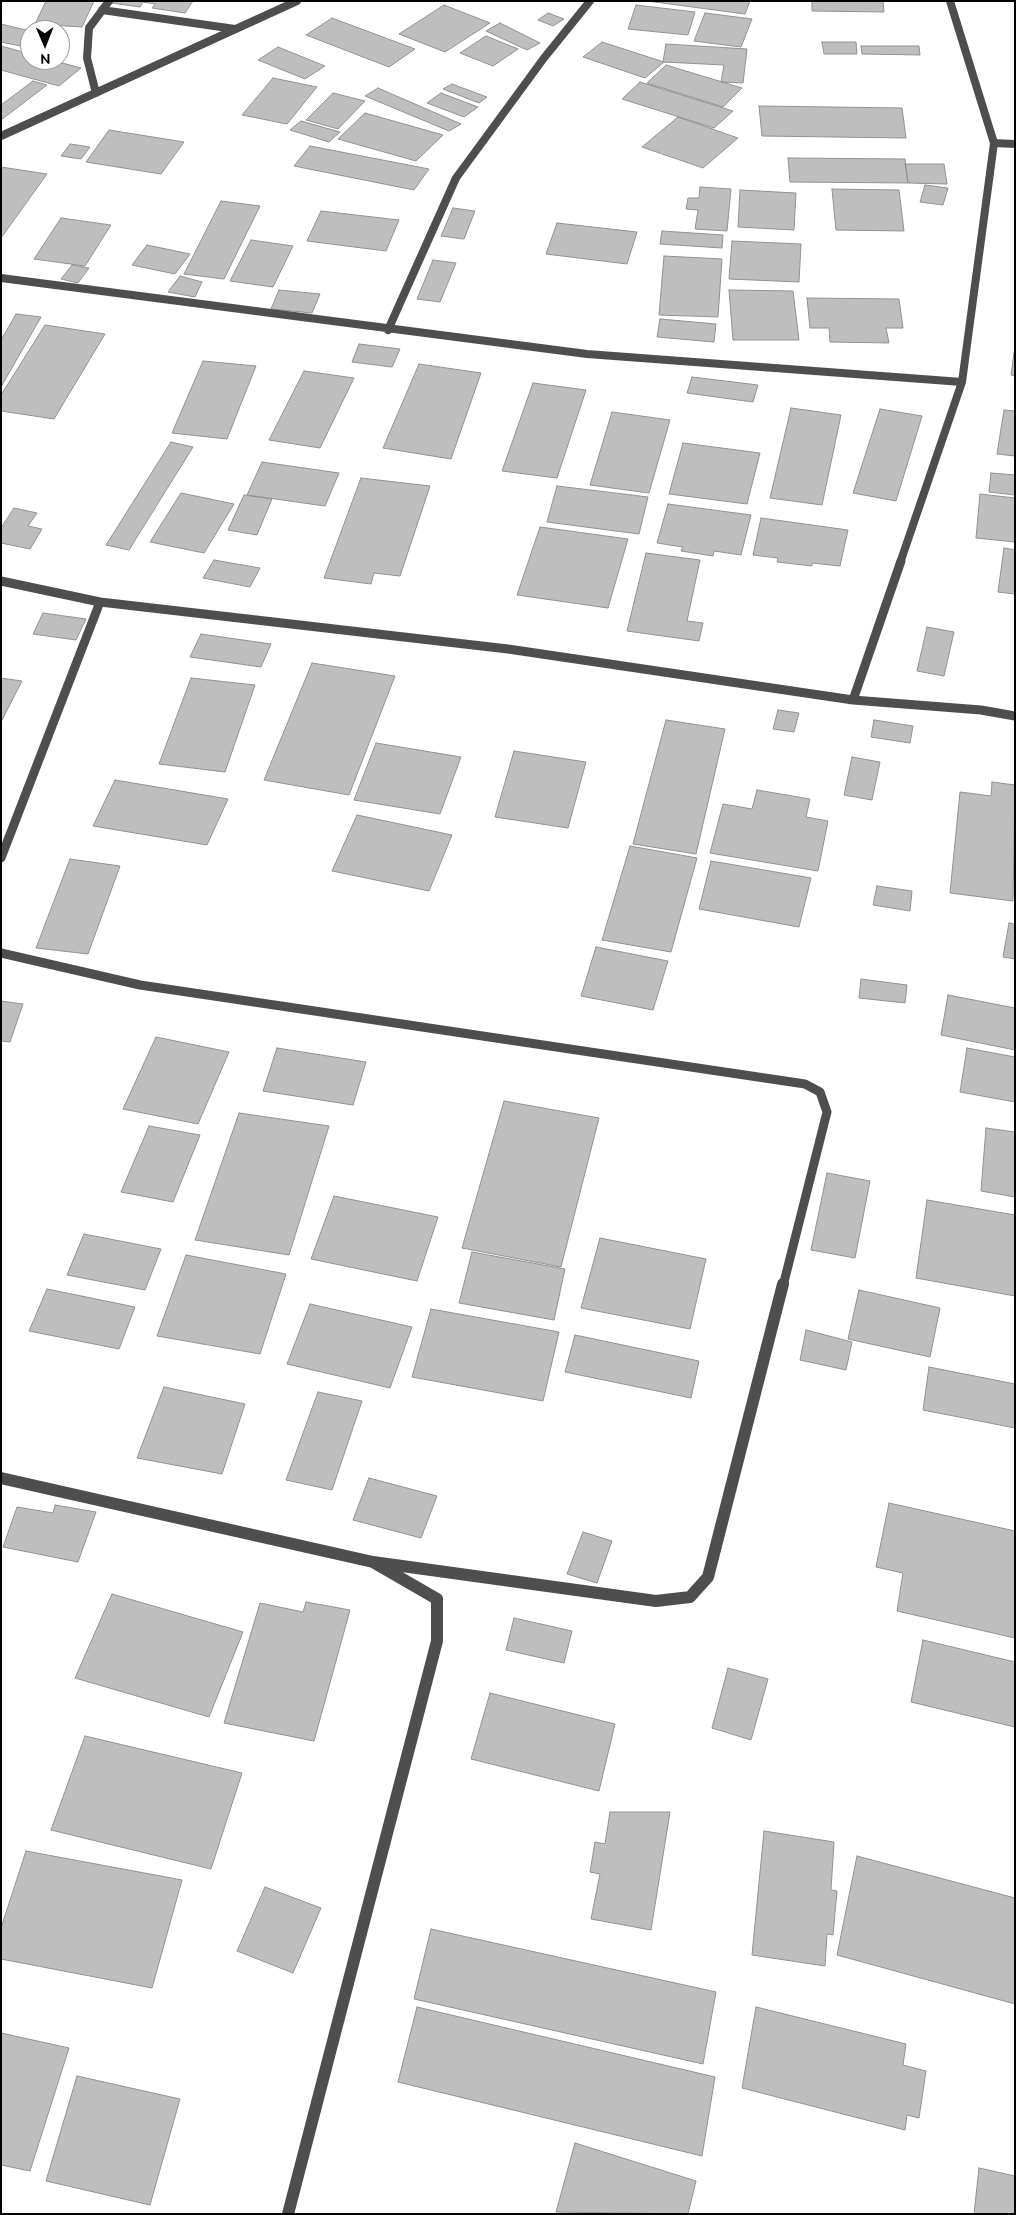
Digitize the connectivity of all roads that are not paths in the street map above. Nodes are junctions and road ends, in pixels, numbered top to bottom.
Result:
1 (109, 1) edge
2 (297, 1) edge
3 (590, 1) edge
4 (950, 1) edge
5 (102, 10) junction
6 (236, 29) junction
7 (96, 93) junction
8 (1, 136) edge
9 (994, 143) junction
10 (1015, 144) edge
11 (1, 278) edge
12 (388, 330) junction
13 (962, 382) junction
14 (1, 581) edge
15 (100, 602) junction
16 (853, 700) junction
17 (1015, 716) edge
18 (1, 858) edge
19 (1, 953) edge
20 (1, 1478) edge
21 (373, 1562) junction
22 (288, 2214) edge

1 - 5 street
2 - 6 street
3 - 12 street
4 - 9 street
5 - 6 street
5 - 7 street
6 - 7 street
7 - 8 street
9 - 10 street
9 - 13 street
11 - 12 street
12 - 13 street
13 - 16 street
14 - 15 street
15 - 16 street
15 - 18 street
16 - 17 street
19 - 21 street
20 - 21 street
21 - 22 street

